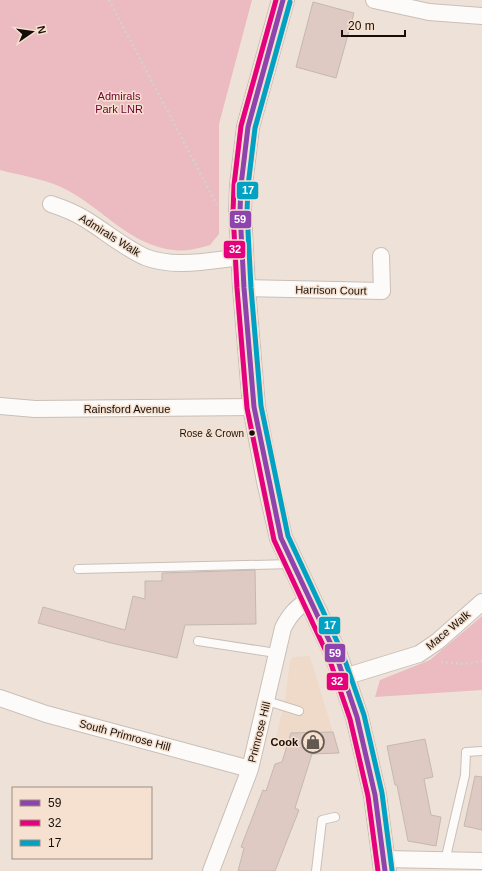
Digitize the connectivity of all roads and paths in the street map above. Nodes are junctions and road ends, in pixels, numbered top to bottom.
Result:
1 (109, 0) edge
2 (283, 0) edge
3 (374, 0) edge
4 (482, 16) edge
5 (51, 204) dead end
6 (240, 212) junction
7 (381, 256) dead end
8 (242, 257) junction
9 (244, 288) junction
10 (0, 406) edge
11 (254, 407) junction
12 (293, 564) junction
13 (78, 569) dead end
14 (310, 599) junction
15 (482, 602) edge
16 (198, 641) dead end
17 (276, 652) junction
18 (344, 677) junction
19 (0, 698) edge
20 (267, 701) junction
21 (299, 711) dead end
22 (482, 751) edge
23 (250, 769) junction
24 (335, 817) dead end
25 (445, 861) junction
26 (482, 861) edge
27 (385, 865) edge
28 (211, 871) edge
29 (316, 871) edge

1 - 6 path
2 - 6 main road
3 - 4 street
5 - 8 street, Admirals Walk
6 - 8 main road
7 - 9 street, Harrison Court
8 - 9 main road
9 - 11 main road
10 - 11 street, Rainsford Avenue
11 - 12 main road
12 - 13 lane
12 - 14 main road
14 - 17 street, Primrose Hill
14 - 18 main road
15 - 18 street, Mace Walk
16 - 17 lane
17 - 20 street, Primrose Hill
18 - 27 main road
19 - 23 street, South Primrose Hill
20 - 21 lane
20 - 23 street, Primrose Hill
22 - 25 lane
23 - 28 street, Primrose Hill
24 - 29 lane
25 - 26 street
25 - 27 street

